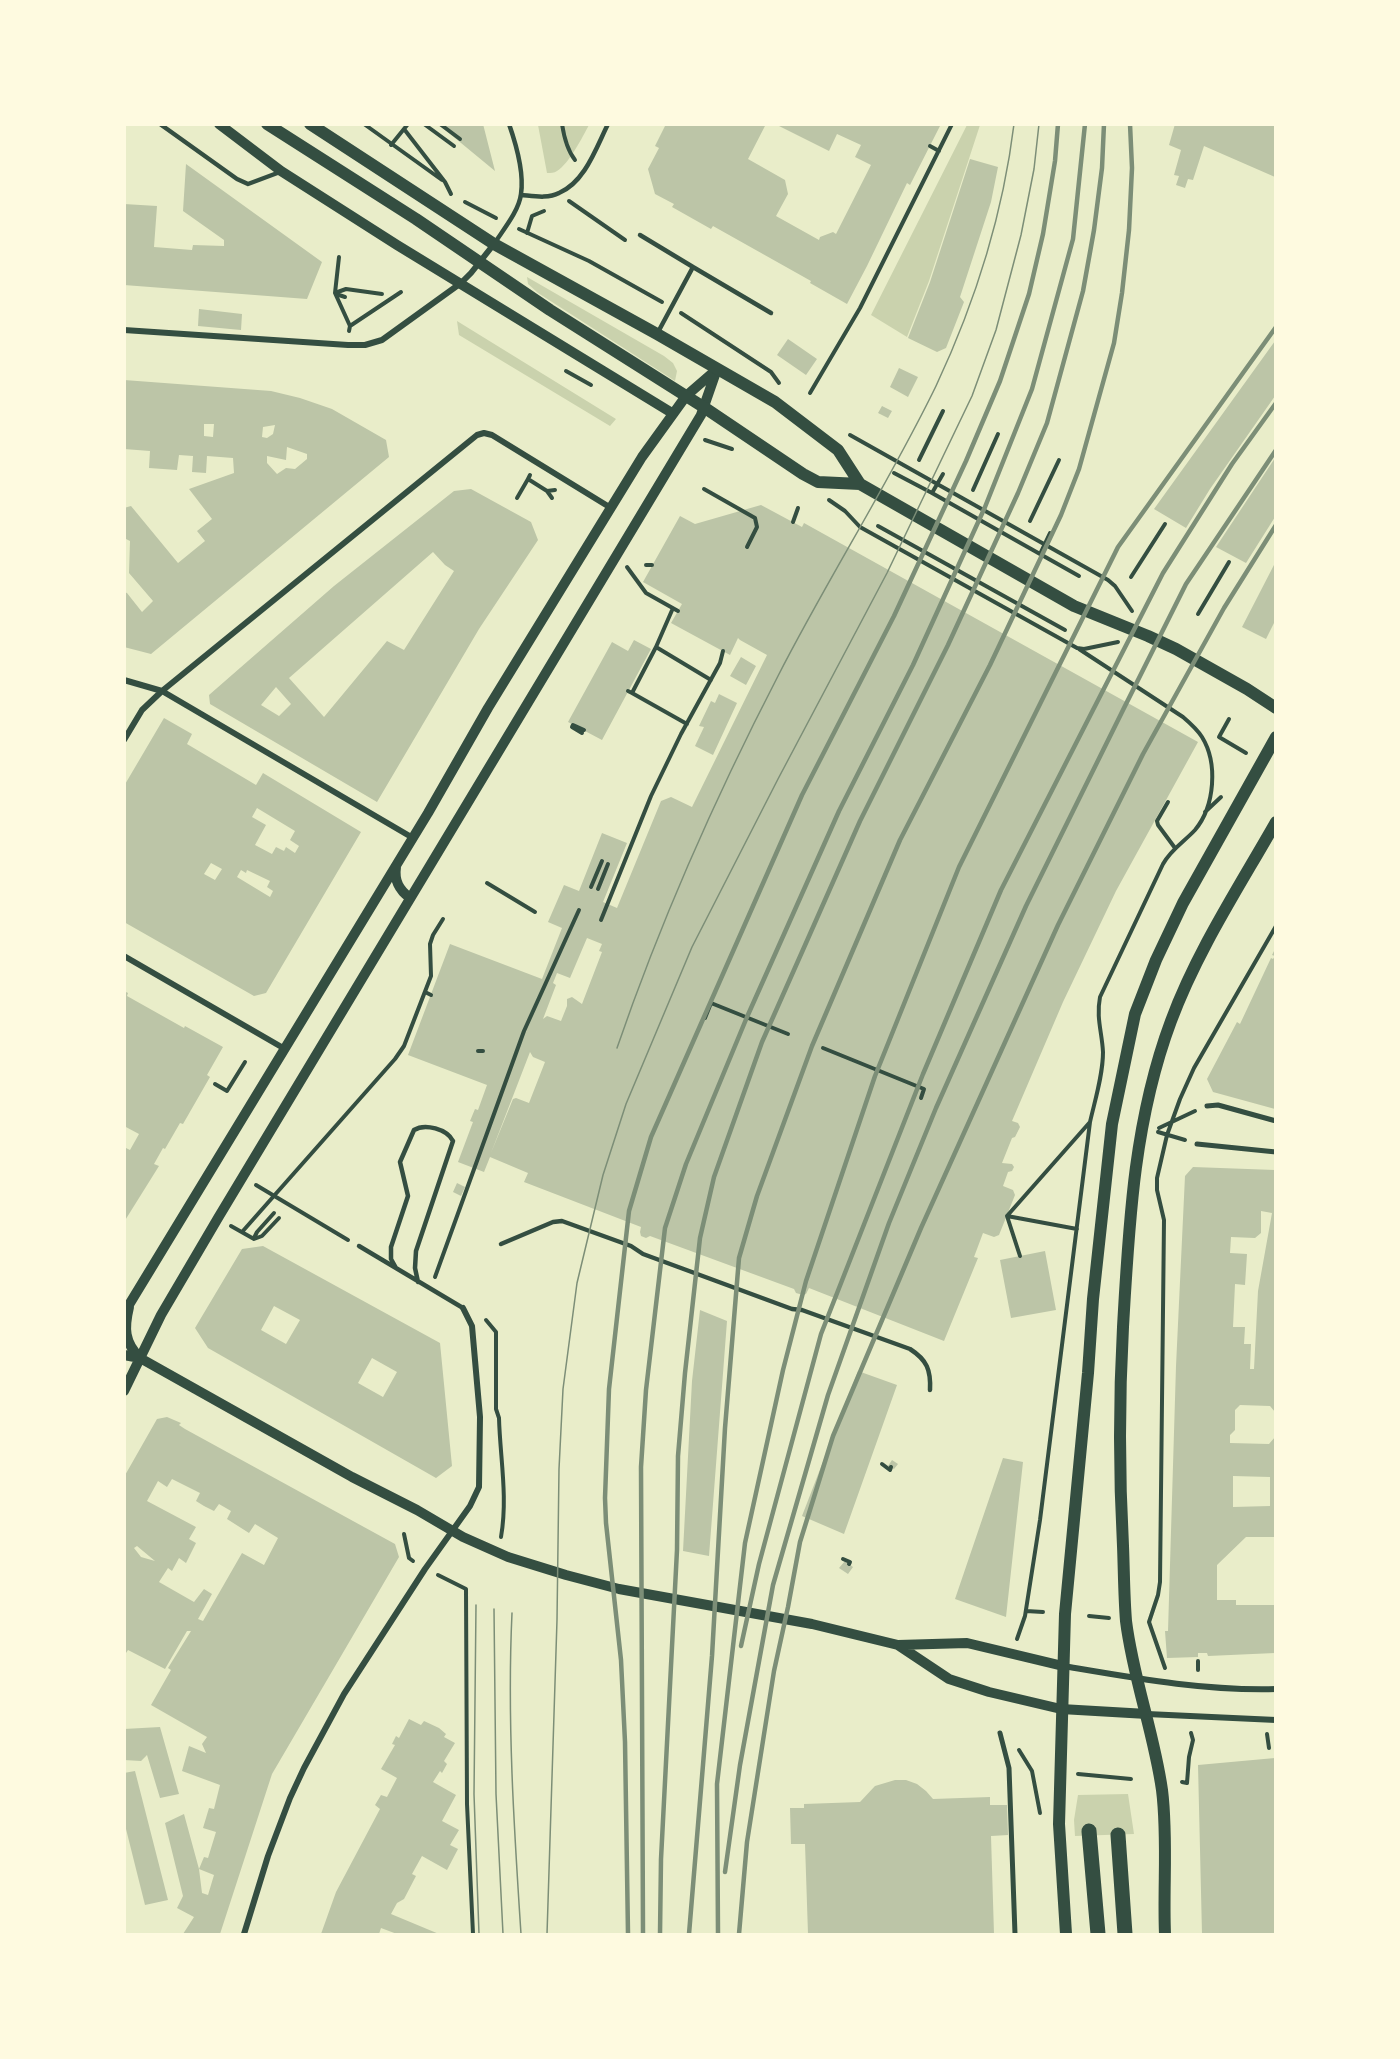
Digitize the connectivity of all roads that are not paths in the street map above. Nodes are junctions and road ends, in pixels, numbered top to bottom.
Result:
1 (160, 124) edge
2 (219, 124) edge
3 (267, 124) edge
4 (310, 124) edge
5 (509, 124) edge
6 (608, 124) edge
7 (281, 171) junction
8 (521, 195) junction
9 (640, 235) dead end
10 (494, 244) junction
11 (480, 262) junction
12 (693, 267) junction
13 (460, 283) junction
14 (771, 313) dead end
15 (124, 330) edge
16 (657, 334) junction
17 (717, 369) junction
18 (686, 396) junction
19 (705, 408) junction
20 (672, 413) junction
21 (860, 484) junction
22 (611, 508) junction
23 (124, 680) edge
24 (162, 691) junction
25 (1275, 708) edge
26 (1275, 738) edge
27 (124, 740) edge
28 (1275, 822) edge
29 (413, 838) junction
30 (397, 864) junction
31 (410, 898) junction
32 (124, 956) edge
33 (286, 1050) junction
34 (1207, 1106) road end
35 (1275, 1121) edge
36 (1197, 1144) road end
37 (1275, 1152) edge
38 (501, 1244) dead end
39 (359, 1246) road end
40 (396, 1268) junction
41 (418, 1282) junction
42 (463, 1308) joint
43 (127, 1310) edge
44 (124, 1355) edge
45 (140, 1358) junction
46 (930, 1390) dead end
47 (124, 1391) edge
48 (458, 1534) junction
49 (898, 1645) junction
50 (1063, 1666) junction
51 (1137, 1678) junction
52 (1275, 1689) edge
53 (1061, 1709) junction
54 (1147, 1714) junction
55 (1275, 1720) edge
56 (1000, 1733) road end
57 (1089, 1831) dead end
58 (1118, 1835) dead end
59 (244, 1935) edge
60 (1015, 1935) edge
61 (1066, 1935) edge
62 (1098, 1935) edge
63 (1125, 1935) edge
64 (1165, 1935) edge

1 - 7 lane
2 - 7 street
3 - 11 main road
4 - 10 main road
5 - 8 lane
6 - 8 lane
7 - 13 street
8 - 10 lane
9 - 12 lane
10 - 11 street
10 - 16 main road
11 - 13 street
11 - 18 main road
12 - 14 lane
12 - 16 lane
13 - 15 street
13 - 20 street
16 - 17 main road
17 - 18 street
17 - 19 street
17 - 21 main road
18 - 19 main road
18 - 20 street
19 - 21 main road
19 - 31 street
20 - 22 street
21 - 25 main road
22 - 24 street
22 - 29 street
23 - 24 street
24 - 27 street
24 - 29 street
26 - 50 main road
28 - 51 main road
29 - 30 street
30 - 31 street
30 - 33 street
31 - 45 street
32 - 33 street
33 - 43 street
34 - 35 street
36 - 37 street
38 - 46 lane
39 - 40 lane
40 - 41 lane
40 - 41 lane
41 - 42 lane
42 - 48 street
43 - 45 street
44 - 45 street
45 - 47 street
45 - 48 street
48 - 49 street
48 - 59 street
49 - 50 street
49 - 53 street
50 - 51 street
50 - 53 main road
51 - 52 street
51 - 54 main road
53 - 54 street
53 - 61 main road
54 - 55 street
54 - 64 main road
56 - 60 street
57 - 62 main road
58 - 63 main road

